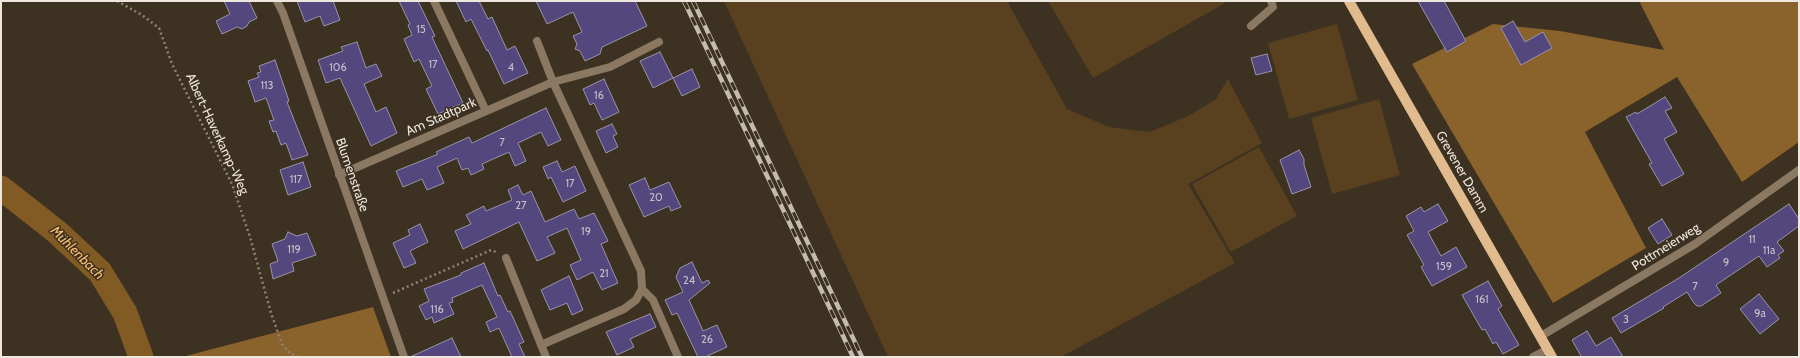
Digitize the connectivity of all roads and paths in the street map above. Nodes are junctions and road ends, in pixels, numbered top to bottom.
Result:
1 (117, 1) edge
2 (277, 1) edge
3 (434, 1) edge
4 (1271, 1) edge
5 (1349, 1) edge
6 (1251, 26) dead end
7 (537, 40) dead end
8 (659, 42) dead end
9 (553, 82) junction
10 (486, 111) junction
11 (1799, 170) edge
12 (339, 175) junction
13 (506, 258) joint
14 (642, 289) junction
15 (383, 297) junction
16 (1541, 336) junction
17 (541, 345) junction
18 (1550, 353) edge
19 (299, 357) edge
20 (404, 357) edge
21 (546, 357) edge
22 (678, 357) edge
23 (1533, 357) edge

1 - 19 path, Albert-Haverkamp-Weg
2 - 12 street, Blumenstraße
3 - 10 street
4 - 6 street
5 - 16 main road, Grevener Damm
7 - 9 street
8 - 9 street, Am Stadtpark
9 - 10 street, Am Stadtpark
9 - 14 street
10 - 12 street, Am Stadtpark
11 - 16 street, Pottmeierweg
12 - 15 street, Blumenstraße
13 - 15 path
13 - 17 street
14 - 17 street
14 - 22 street
15 - 20 street, Blumenstraße
16 - 18 main road, Grevener Damm
17 - 21 street
18 - 23 street

